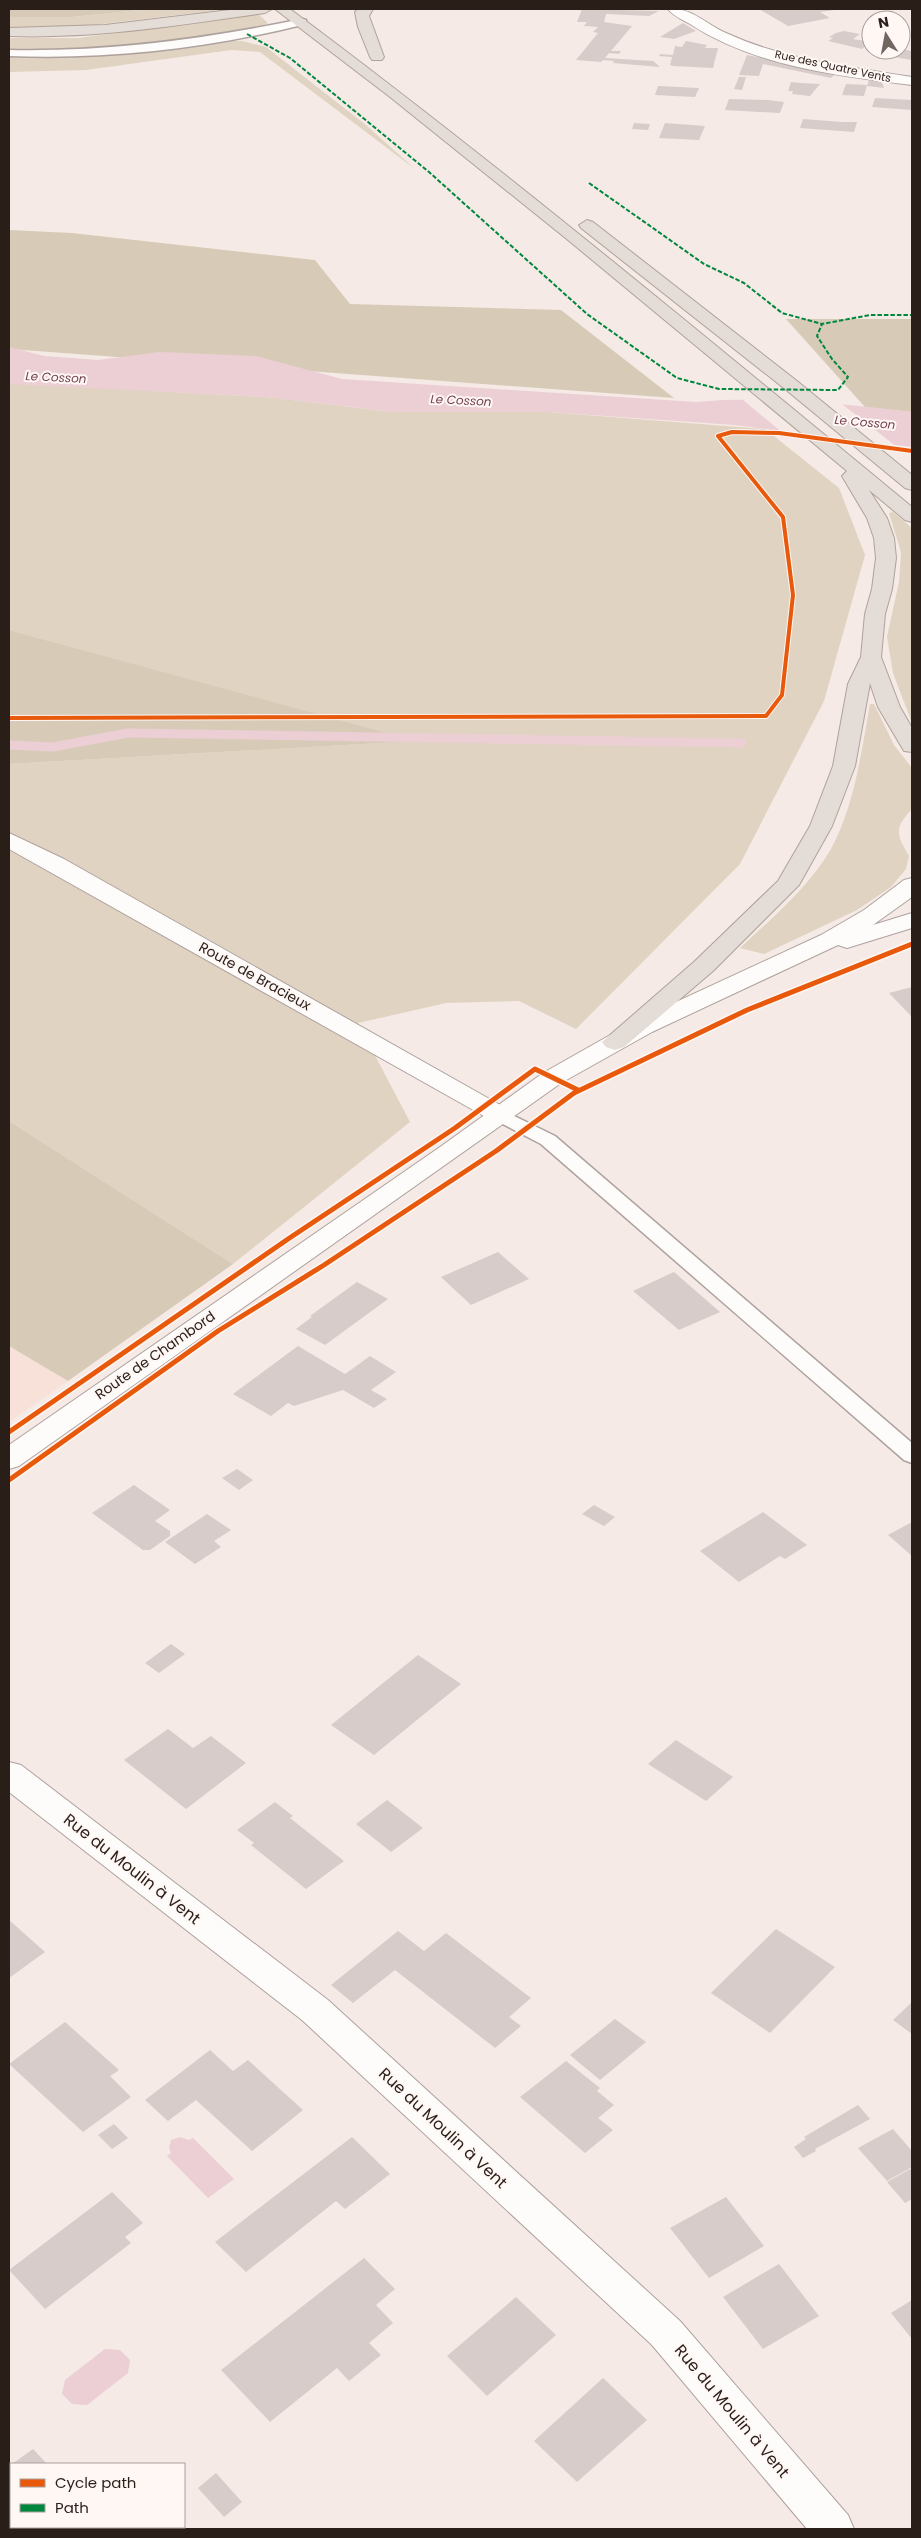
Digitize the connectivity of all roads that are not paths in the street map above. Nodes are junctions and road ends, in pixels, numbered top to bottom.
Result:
1 (265, 9) edge
2 (282, 9) edge
3 (366, 9) edge
4 (675, 9) edge
5 (696, 9) edge
6 (302, 22) junction
7 (9, 32) edge
8 (356, 41) dead end
9 (754, 48) junction
10 (9, 53) edge
11 (912, 82) edge
12 (575, 215) dead end
13 (828, 447) junction
14 (871, 450) junction
15 (912, 471) edge
16 (912, 484) edge
17 (912, 516) edge
18 (871, 657) junction
19 (912, 746) edge
20 (9, 840) edge
21 (912, 885) edge
22 (912, 920) edge
23 (807, 951) junction
24 (615, 1042) junction
25 (500, 1115) junction
26 (912, 1455) edge
27 (9, 1459) edge
28 (9, 1774) edge
29 (833, 2529) edge

1 - 7 highway
2 - 6 highway
3 - 8 highway
4 - 9 street, Rue des Quatre Vents
5 - 9 street, Rue des Quatre Vents
6 - 10 lane
6 - 13 highway
9 - 11 street, Rue des Quatre Vents
12 - 14 highway
13 - 17 highway
13 - 18 highway
14 - 15 highway
14 - 16 highway
18 - 19 highway
18 - 24 highway
20 - 25 street, Route de Bracieux
21 - 23 street
22 - 23 street
23 - 24 street, Route de Chambord
24 - 25 street, Route de Chambord
25 - 26 lane
25 - 27 street, Route de Chambord
28 - 29 street, Rue du Moulin à Vent

